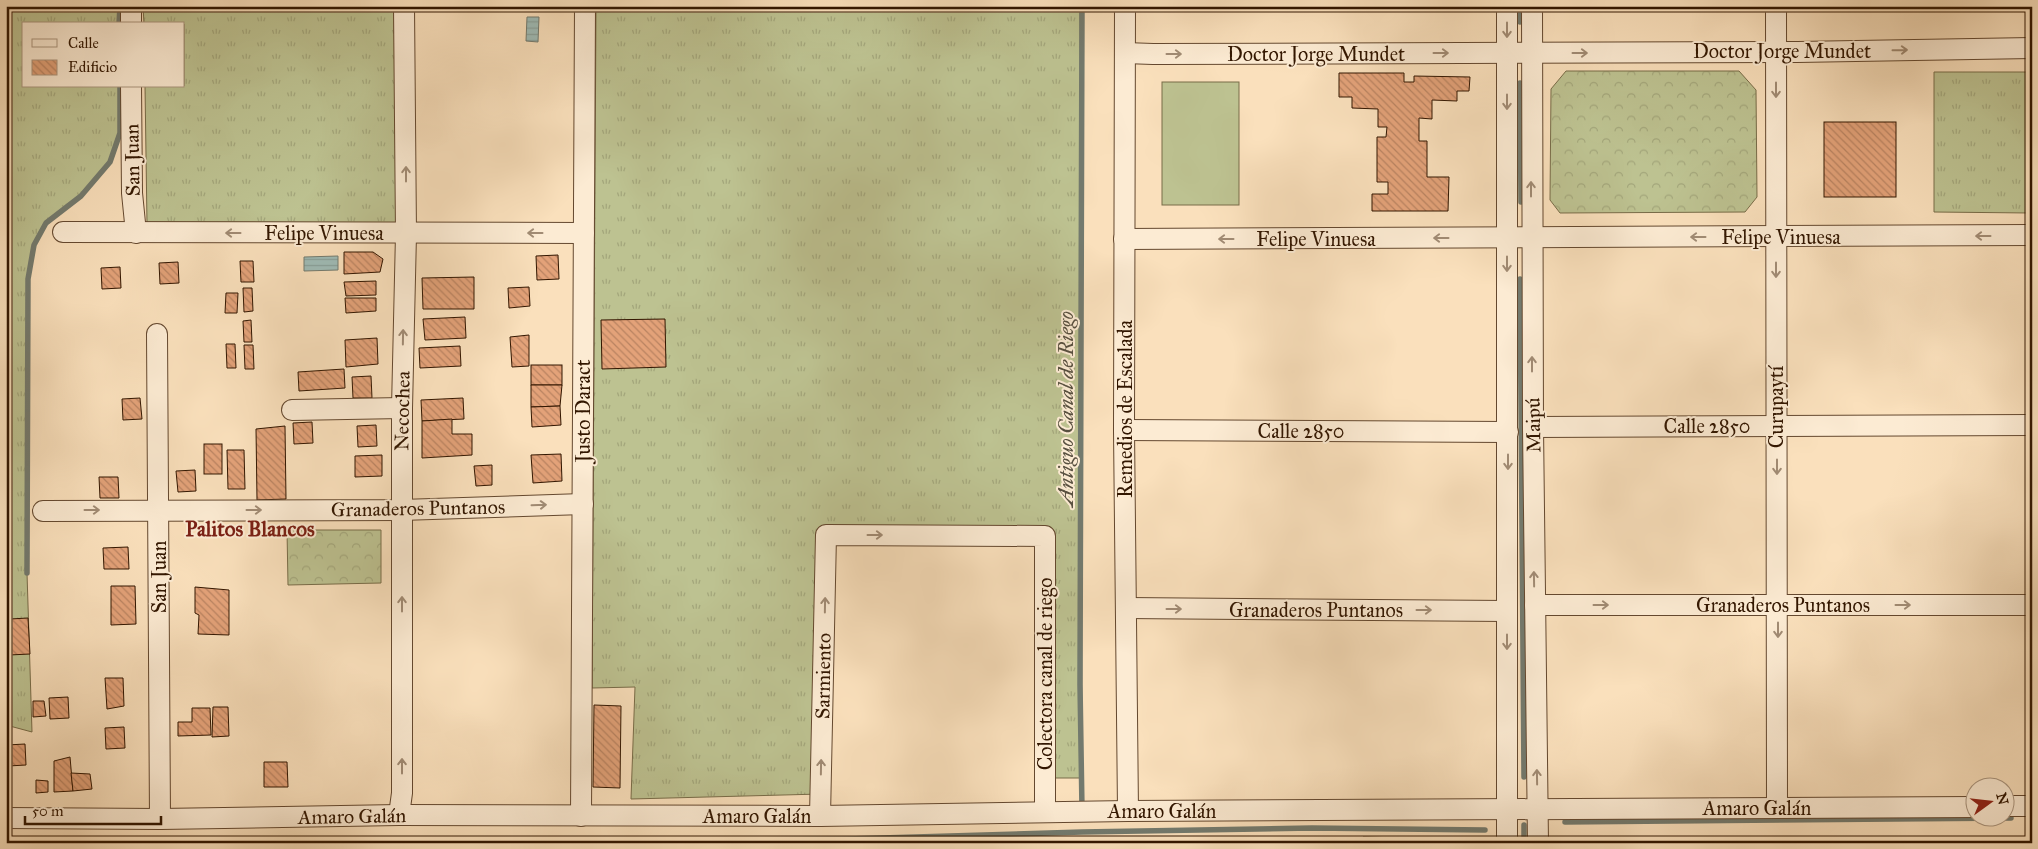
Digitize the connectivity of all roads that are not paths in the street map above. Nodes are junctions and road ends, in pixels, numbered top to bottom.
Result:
1 (131, 6) edge
2 (404, 6) edge
3 (585, 6) edge
4 (1125, 6) edge
5 (1507, 6) edge
6 (1532, 6) edge
7 (1776, 6) edge
8 (131, 22) edge
9 (2032, 48) edge
10 (1125, 52) junction
11 (1532, 52) junction
12 (1776, 52) junction
13 (1507, 53) junction
14 (132, 88) edge
15 (63, 232) dead end
16 (136, 233) junction
17 (584, 233) junction
18 (406, 234) junction
19 (2032, 236) edge
20 (1508, 237) junction
21 (1776, 237) junction
22 (1531, 238) junction
23 (1124, 239) junction
24 (157, 334) dead end
25 (402, 408) junction
26 (292, 410) dead end
27 (2032, 425) edge
28 (1776, 426) junction
29 (1532, 427) junction
30 (1124, 430) junction
31 (1508, 432) junction
32 (583, 504) junction
33 (43, 510) dead end
34 (159, 510) junction
35 (401, 510) junction
36 (1045, 536) joint
37 (1534, 605) junction
38 (1778, 605) junction
39 (2032, 605) edge
40 (1126, 608) junction
41 (1506, 610) junction
42 (1966, 806) edge
43 (2016, 806) edge
44 (2032, 806) edge
45 (1777, 808) junction
46 (1507, 809) junction
47 (1538, 810) junction
48 (1128, 811) junction
49 (1045, 812) junction
50 (398, 815) junction
51 (581, 816) junction
52 (820, 816) junction
53 (6, 818) edge
54 (160, 819) junction
55 (1507, 843) edge
56 (1538, 843) edge

1 - 8 street
18 -> 2 street, Necochea
3 - 17 street, Justo Daract
4 - 10 street, Remedios de Escalada
5 -> 13 street, Maipú
6 - 11 street, Maipú
7 - 12 street, Curupaytí
12 -> 9 street, Doctor Jorge Mundet
10 -> 13 street, Doctor Jorge Mundet
10 - 23 street, Remedios de Escalada
11 -> 12 street, Doctor Jorge Mundet
11 - 13 street, Doctor Jorge Mundet
22 -> 11 street, Maipú
12 -> 21 street, Curupaytí
13 -> 20 street, Maipú
14 - 16 street, San Juan
15 - 16 street, Felipe Vinuesa
18 -> 16 street, Felipe Vinuesa
17 -> 18 street, Felipe Vinuesa
17 - 32 street, Justo Daract
25 -> 18 street, Necochea
19 -> 21 street, Felipe Vinuesa
20 - 22 street, Felipe Vinuesa
20 -> 23 street, Felipe Vinuesa
20 -> 31 street, Maipú
21 -> 22 street, Felipe Vinuesa
21 -> 28 street, Curupaytí
29 -> 22 street, Maipú
23 - 30 street, Remedios de Escalada
24 - 34 street, San Juan
25 - 26 street
25 - 35 street, Necochea
27 - 28 street, Calle 2850
28 - 29 street, Calle 2850
28 -> 38 street, Curupaytí
37 -> 29 street, Maipú
30 - 31 street, Calle 2850
30 - 40 street, Remedios de Escalada
31 -> 41 street, Maipú
35 -> 32 street, Granaderos Puntanos
32 - 51 street, Justo Daract
33 -> 34 street, Granaderos Puntanos
34 -> 35 street, Granaderos Puntanos
34 - 54 street, San Juan
50 -> 35 street, Necochea
36 - 49 street, Colectora canal de riego
52 -> 36 street, Sarmiento
37 -> 38 street, Granaderos Puntanos
47 -> 37 street, Maipú
38 -> 39 street, Granaderos Puntanos
38 -> 45 street, Curupaytí
40 -> 41 street, Granaderos Puntanos
40 - 48 street, Remedios de Escalada
41 -> 46 street, Maipú
42 - 45 street, Amaro Galán
43 - 44 street
45 - 47 street, Amaro Galán
46 - 47 street, Amaro Galán
46 - 48 street, Amaro Galán
46 - 55 street, Maipú
47 - 56 street, Maipú
48 - 49 street, Amaro Galán
49 - 52 street, Amaro Galán
50 - 51 street, Amaro Galán
50 - 54 street, Amaro Galán
51 - 52 street, Amaro Galán
53 - 54 street, Amaro Galán

